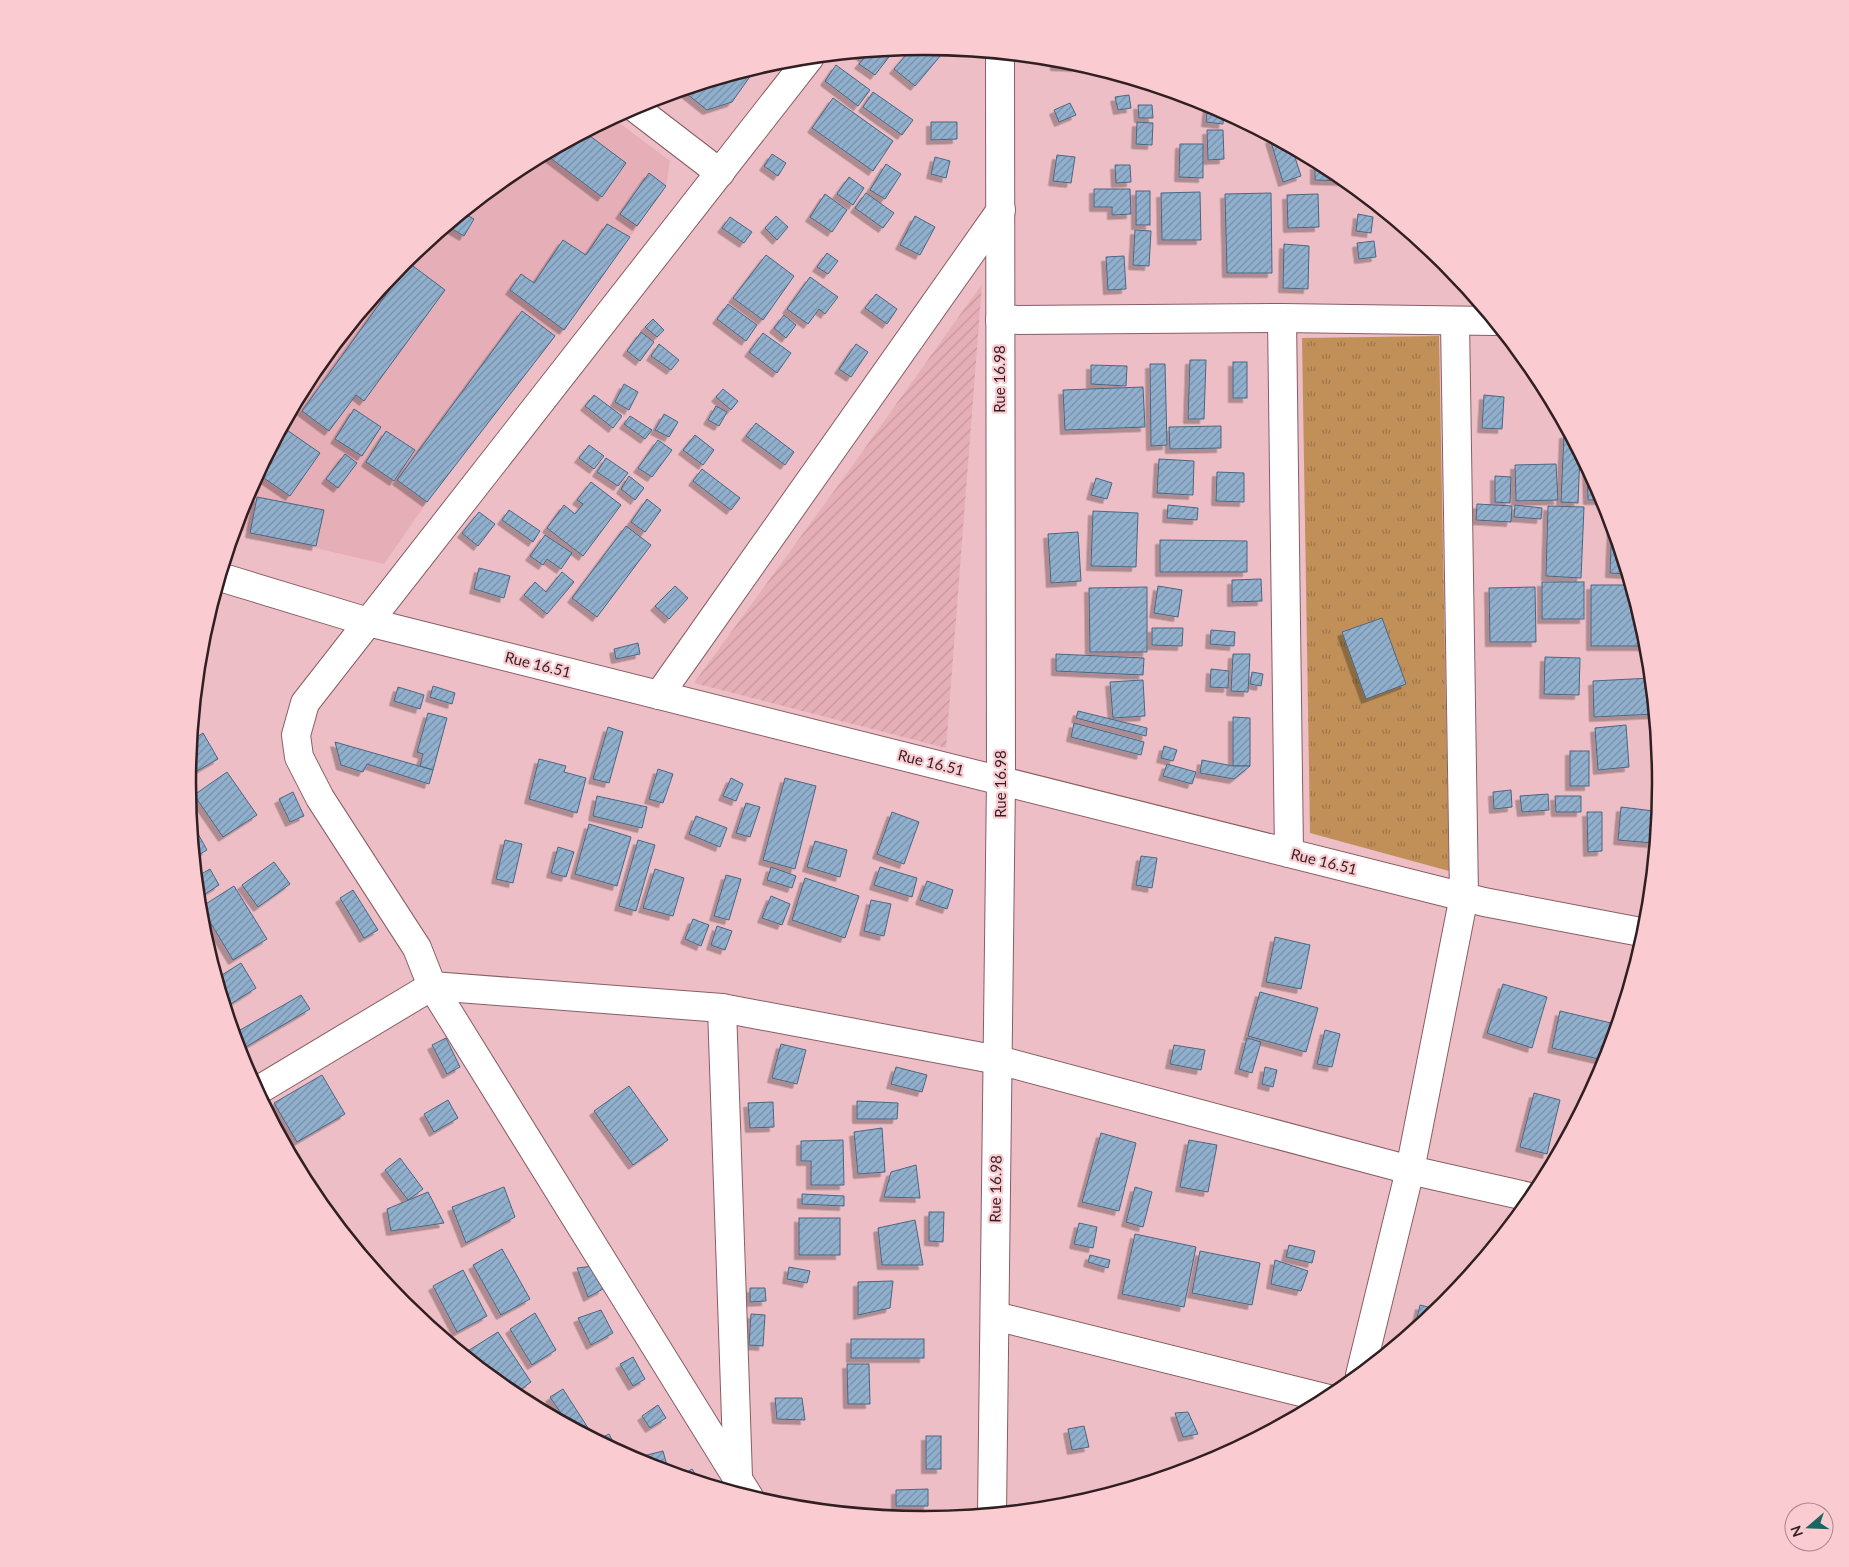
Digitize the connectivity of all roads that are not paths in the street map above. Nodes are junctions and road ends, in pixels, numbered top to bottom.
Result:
1 (1000, 59) edge
2 (804, 65) edge
3 (641, 112) edge
4 (720, 173) junction
5 (1001, 210) junction
6 (1282, 318) junction
7 (1000, 320) junction
8 (1454, 321) junction
9 (1487, 321) edge
10 (226, 579) edge
11 (368, 622) junction
12 (659, 695) junction
13 (1001, 780) junction
14 (1289, 853) junction
15 (1464, 896) junction
16 (1638, 931) edge
17 (432, 986) junction
18 (722, 1008) junction
19 (998, 1060) junction
20 (263, 1088) edge
21 (1410, 1170) junction
22 (1524, 1196) edge
23 (994, 1316) junction
24 (1363, 1365) edge
25 (1318, 1396) edge
26 (744, 1488) edge
27 (992, 1508) edge

1 - 5 street, Rue 16.98
2 - 4 street
3 - 4 street
4 - 11 street
5 - 7 street, Rue 16.98
5 - 12 street
6 - 7 street
6 - 8 street
6 - 14 street
7 - 13 street, Rue 16.98
8 - 9 street
8 - 15 street
10 - 11 street, Rue 16.51
11 - 12 street, Rue 16.51
11 - 17 street
12 - 13 street, Rue 16.51
13 - 14 street, Rue 16.51
13 - 19 street, Rue 16.98
14 - 15 street, Rue 16.51
15 - 16 street, Rue 16.51
15 - 21 street
17 - 18 street
17 - 20 street
17 - 26 street
18 - 19 street
18 - 26 street
19 - 21 street
19 - 23 street, Rue 16.98
21 - 22 street
21 - 24 street
23 - 25 street
23 - 27 street, Rue 16.98

